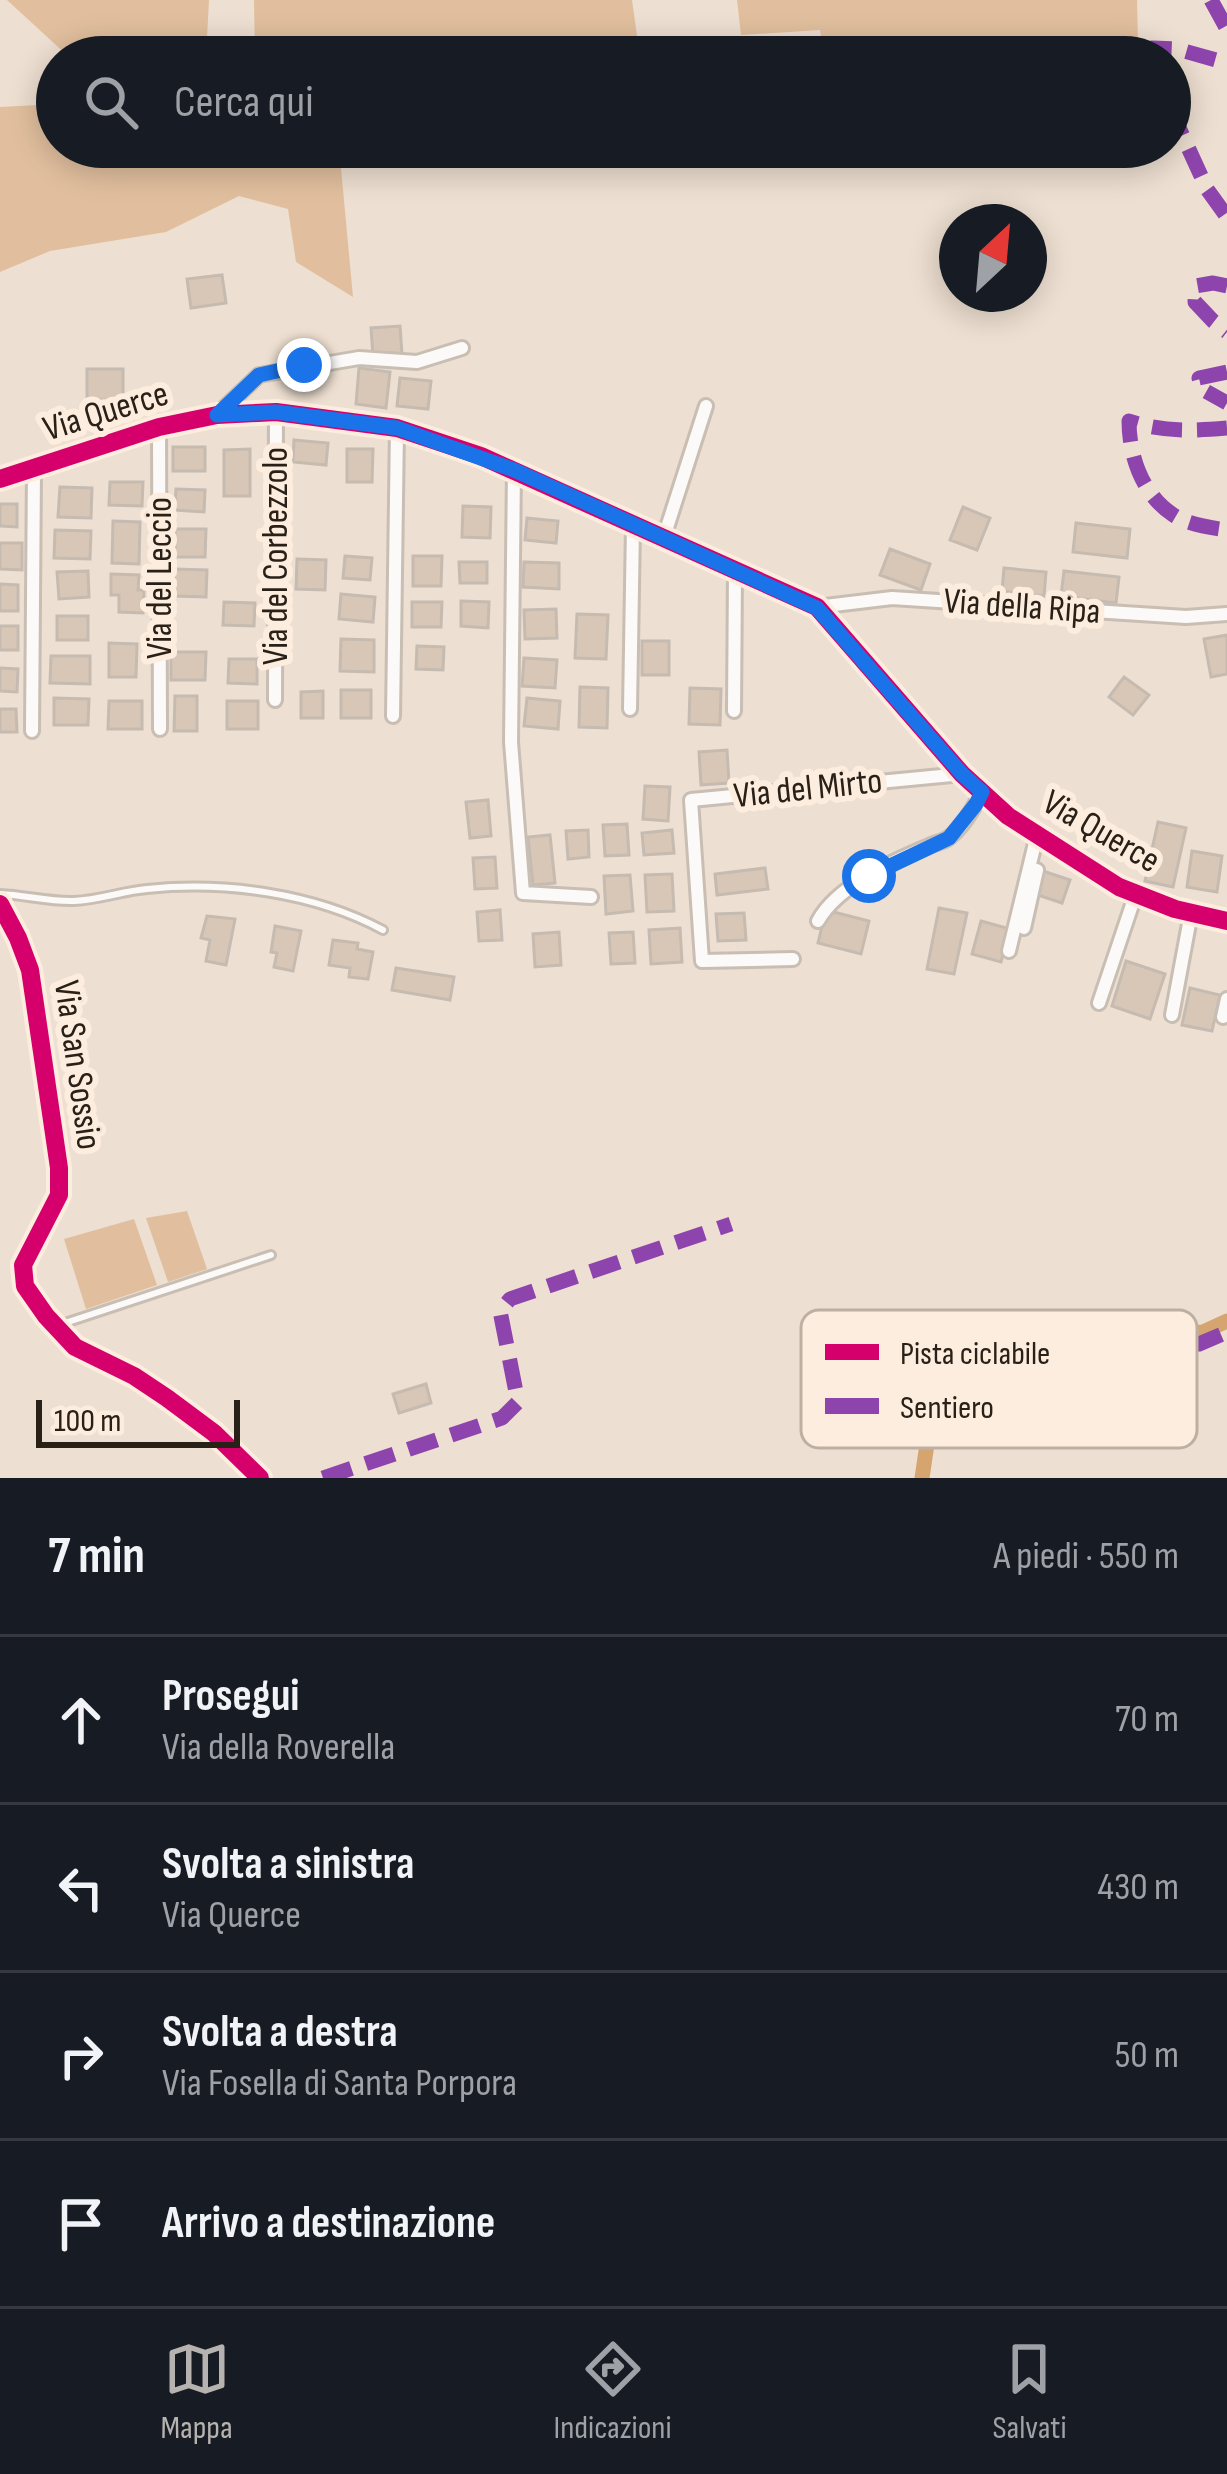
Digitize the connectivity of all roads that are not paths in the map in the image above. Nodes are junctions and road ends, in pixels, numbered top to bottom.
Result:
1 (462, 348) dead end
2 (706, 406) dead end
3 (276, 412) junction
4 (217, 415) junction
5 (159, 427) junction
6 (397, 428) junction
7 (34, 469) junction
8 (514, 470) junction
9 (0, 478) edge
10 (633, 525) junction
11 (663, 539) junction
12 (735, 572) junction
13 (817, 608) junction
14 (1227, 614) edge
15 (275, 700) dead end
16 (630, 709) dead end
17 (734, 711) dead end
18 (393, 716) dead end
19 (160, 729) dead end
20 (32, 731) dead end
21 (962, 774) junction
22 (982, 792) junction
23 (1041, 838) junction
24 (1136, 893) junction
25 (0, 894) edge
26 (591, 897) dead end
27 (0, 904) edge
28 (1191, 913) junction
29 (818, 921) dead end
30 (1227, 921) edge
31 (1024, 928) dead end
32 (382, 930) dead end
33 (1009, 951) dead end
34 (793, 959) dead end
35 (1227, 999) edge
36 (1099, 1003) dead end
37 (1172, 1015) dead end
38 (1223, 1017) dead end
39 (271, 1256) dead end
40 (55, 1326) junction
41 (260, 1478) edge

1 - 4 street
2 - 11 street
3 - 4 street, Via Querce
3 - 6 street, Via Querce
3 - 15 street, Via del Corbezzolo
4 - 5 street, Via Querce
5 - 7 street, Via Querce
5 - 19 street, Via del Leccio
6 - 8 street, Via Querce
6 - 18 street
7 - 9 street, Via Querce
7 - 20 street
8 - 10 street, Via Querce
8 - 26 street
10 - 11 street, Via Querce
10 - 16 street
11 - 12 street, Via Querce
12 - 13 street, Via Querce
12 - 17 street
13 - 14 street, Via della Ripa
13 - 21 street, Via Querce
21 - 22 street, Via Querce
21 - 34 street, Via del Mirto
22 - 23 street, Via Querce
22 - 29 street
23 - 24 street, Via Querce
23 - 31 street
23 - 33 street
24 - 28 street, Via Querce
24 - 36 street
25 - 32 lane
27 - 40 street, Via San Sossio
28 - 30 street, Via Querce
28 - 37 street
35 - 38 street
39 - 40 lane
40 - 41 street, Via San Sossio

